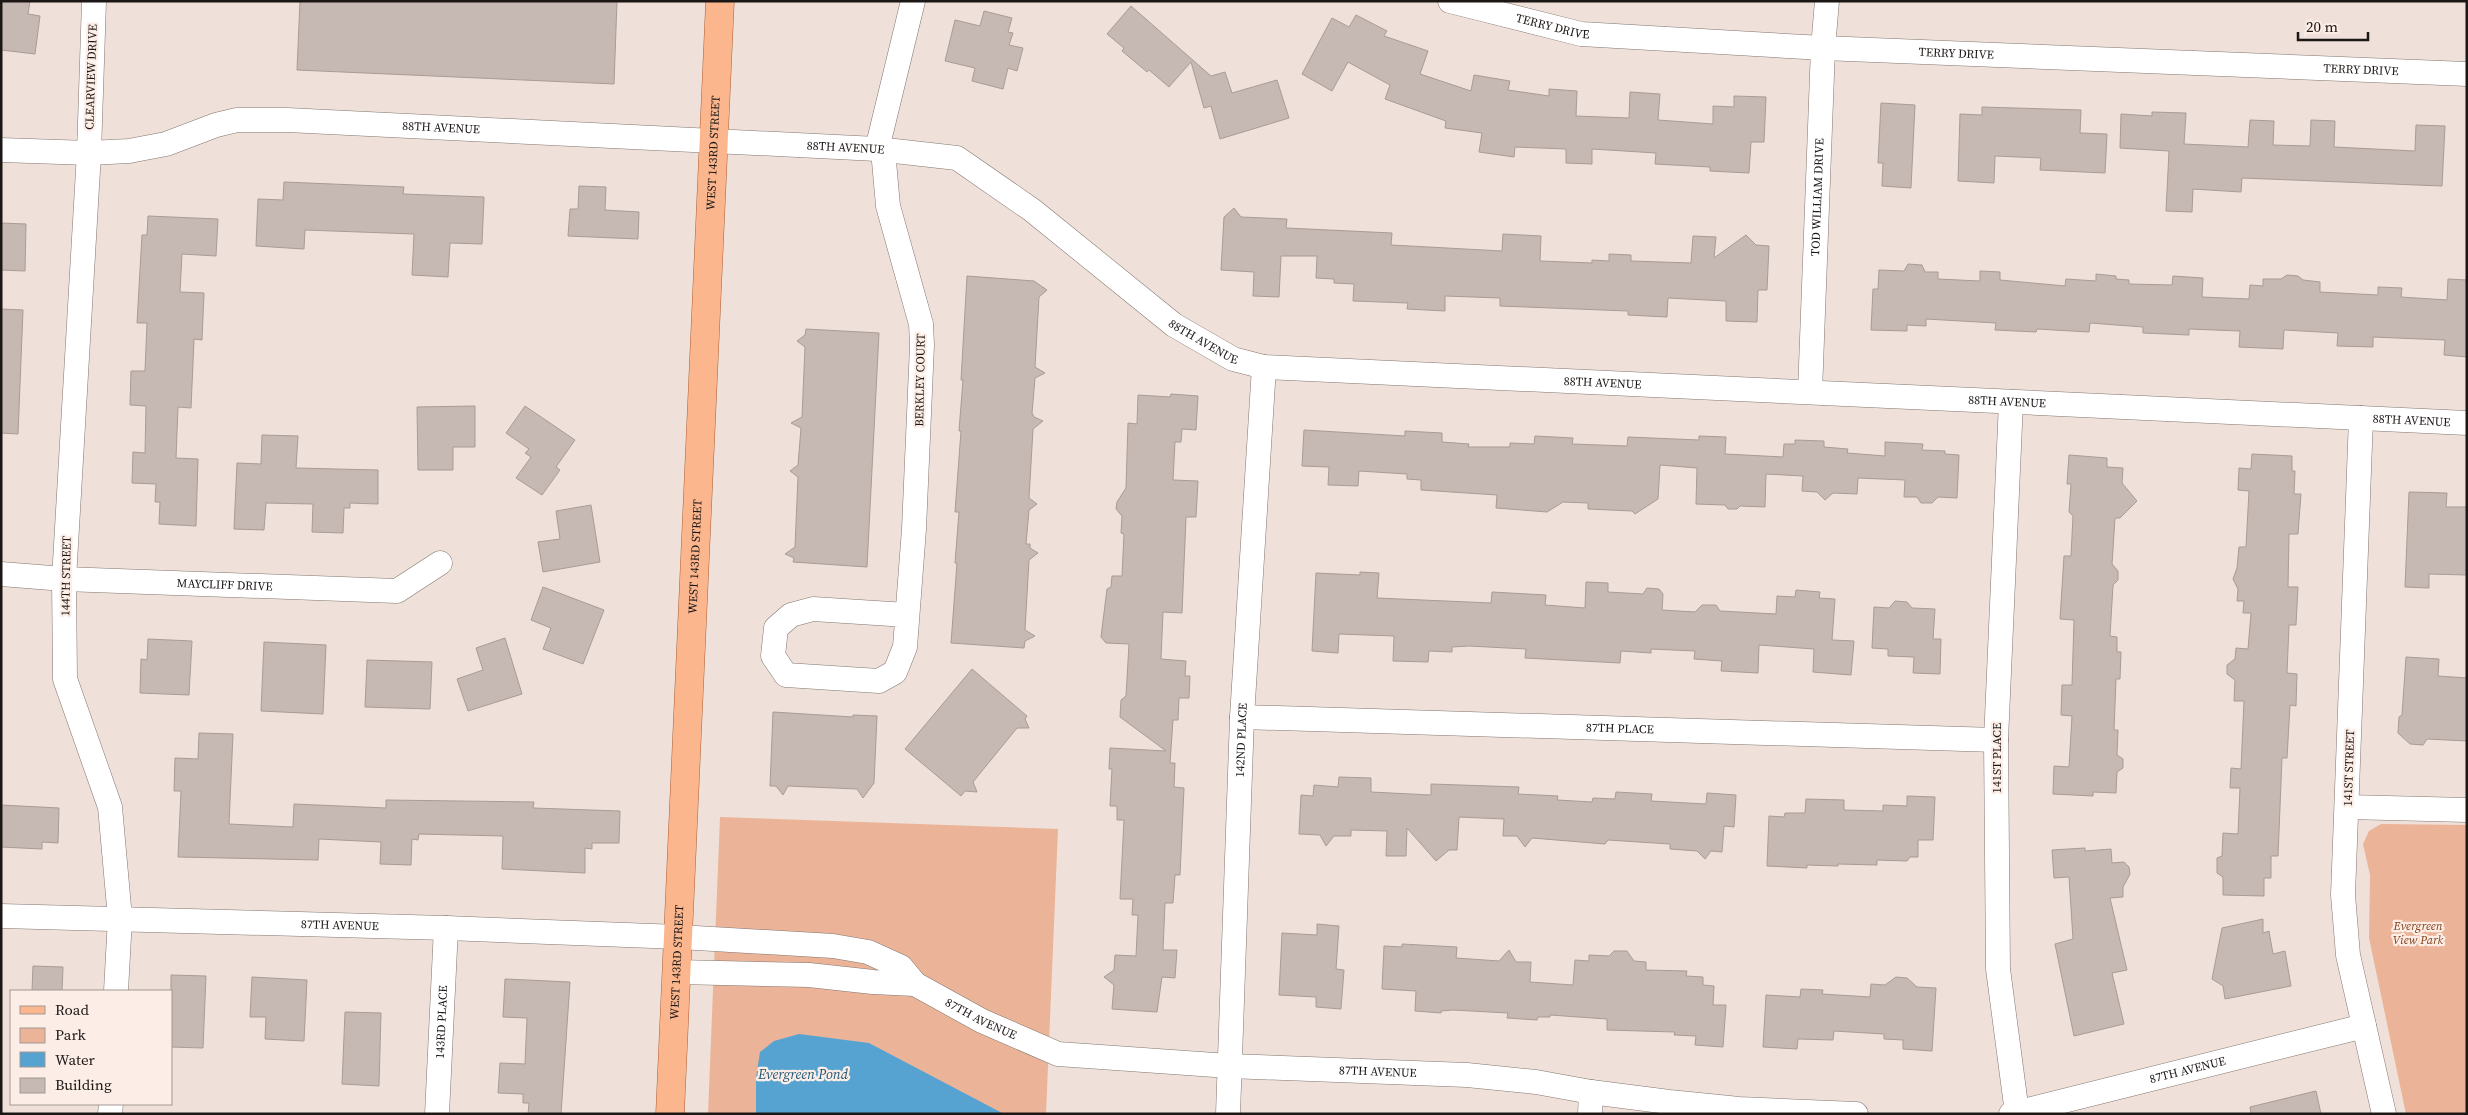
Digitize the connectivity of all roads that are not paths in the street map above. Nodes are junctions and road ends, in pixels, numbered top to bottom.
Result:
1 (94, 1) edge
2 (720, 1) edge
3 (913, 1) edge
4 (1450, 1) edge
5 (1827, 1) edge
6 (1823, 48) junction
7 (2467, 74) edge
8 (714, 142) junction
9 (880, 149) junction
10 (1, 150) edge
11 (89, 153) junction
12 (1264, 367) junction
13 (1810, 392) junction
14 (2011, 402) junction
15 (2361, 418) junction
16 (2467, 423) edge
17 (440, 563) dead end
18 (1, 574) edge
19 (64, 579) junction
20 (907, 615) junction
21 (1242, 717) junction
22 (1996, 740) junction
23 (2347, 807) junction
24 (2467, 810) edge
25 (1, 916) edge
26 (120, 918) junction
27 (446, 928) junction
28 (678, 937) junction
29 (677, 972) junction
30 (914, 984) junction
31 (116, 990) edge
32 (2364, 1026) junction
33 (1230, 1066) junction
34 (1590, 1103) edge
35 (2014, 1113) edge
36 (437, 1114) edge
37 (670, 1114) edge
38 (1228, 1114) edge
39 (1856, 1114) edge
40 (2384, 1114) edge

1 - 11 street, CLEARVIEW DRIVE
2 - 8 main road, WEST 143RD STREET
3 - 9 street, BERKLEY COURT
4 - 6 street, TERRY DRIVE
5 - 6 street, TOD WILLIAM DRIVE
6 - 7 street, TERRY DRIVE
6 - 13 street, TOD WILLIAM DRIVE
8 - 9 street, 88TH AVENUE
8 - 11 street, 88TH AVENUE
8 - 28 main road, WEST 143RD STREET
9 - 12 street, 88TH AVENUE
9 - 20 street, BERKLEY COURT
10 - 11 street, 88TH AVENUE
11 - 19 street, 144TH STREET
12 - 13 street, 88TH AVENUE
12 - 21 street, 142ND PLACE
13 - 14 street, 88TH AVENUE
14 - 15 street, 88TH AVENUE
14 - 22 street, 141ST PLACE
15 - 16 street, 88TH AVENUE
15 - 23 street, 141ST STREET
17 - 19 street, MAYCLIFF DRIVE
18 - 19 street, MAYCLIFF DRIVE
19 - 26 street, 144TH STREET
20 - 20 street, BERKLEY COURT
21 - 22 street, 87TH PLACE
21 - 33 street, 142ND PLACE
22 - 35 street, 141ST PLACE
23 - 24 street
23 - 32 street, 141ST STREET
25 - 26 street, 87TH AVENUE
26 - 27 street, 87TH AVENUE
26 - 31 street, 144TH STREET
27 - 28 street, 87TH AVENUE
27 - 36 street, 143RD PLACE
28 - 29 main road, WEST 143RD STREET
28 - 30 street, 87TH AVENUE
29 - 30 street
29 - 37 main road, WEST 143RD STREET
30 - 33 street, 87TH AVENUE
32 - 35 street, 87TH AVENUE
32 - 40 street, 141ST STREET
33 - 34 street, 87TH AVENUE
33 - 38 street, 142ND PLACE
34 - 39 street, 87TH AVENUE

